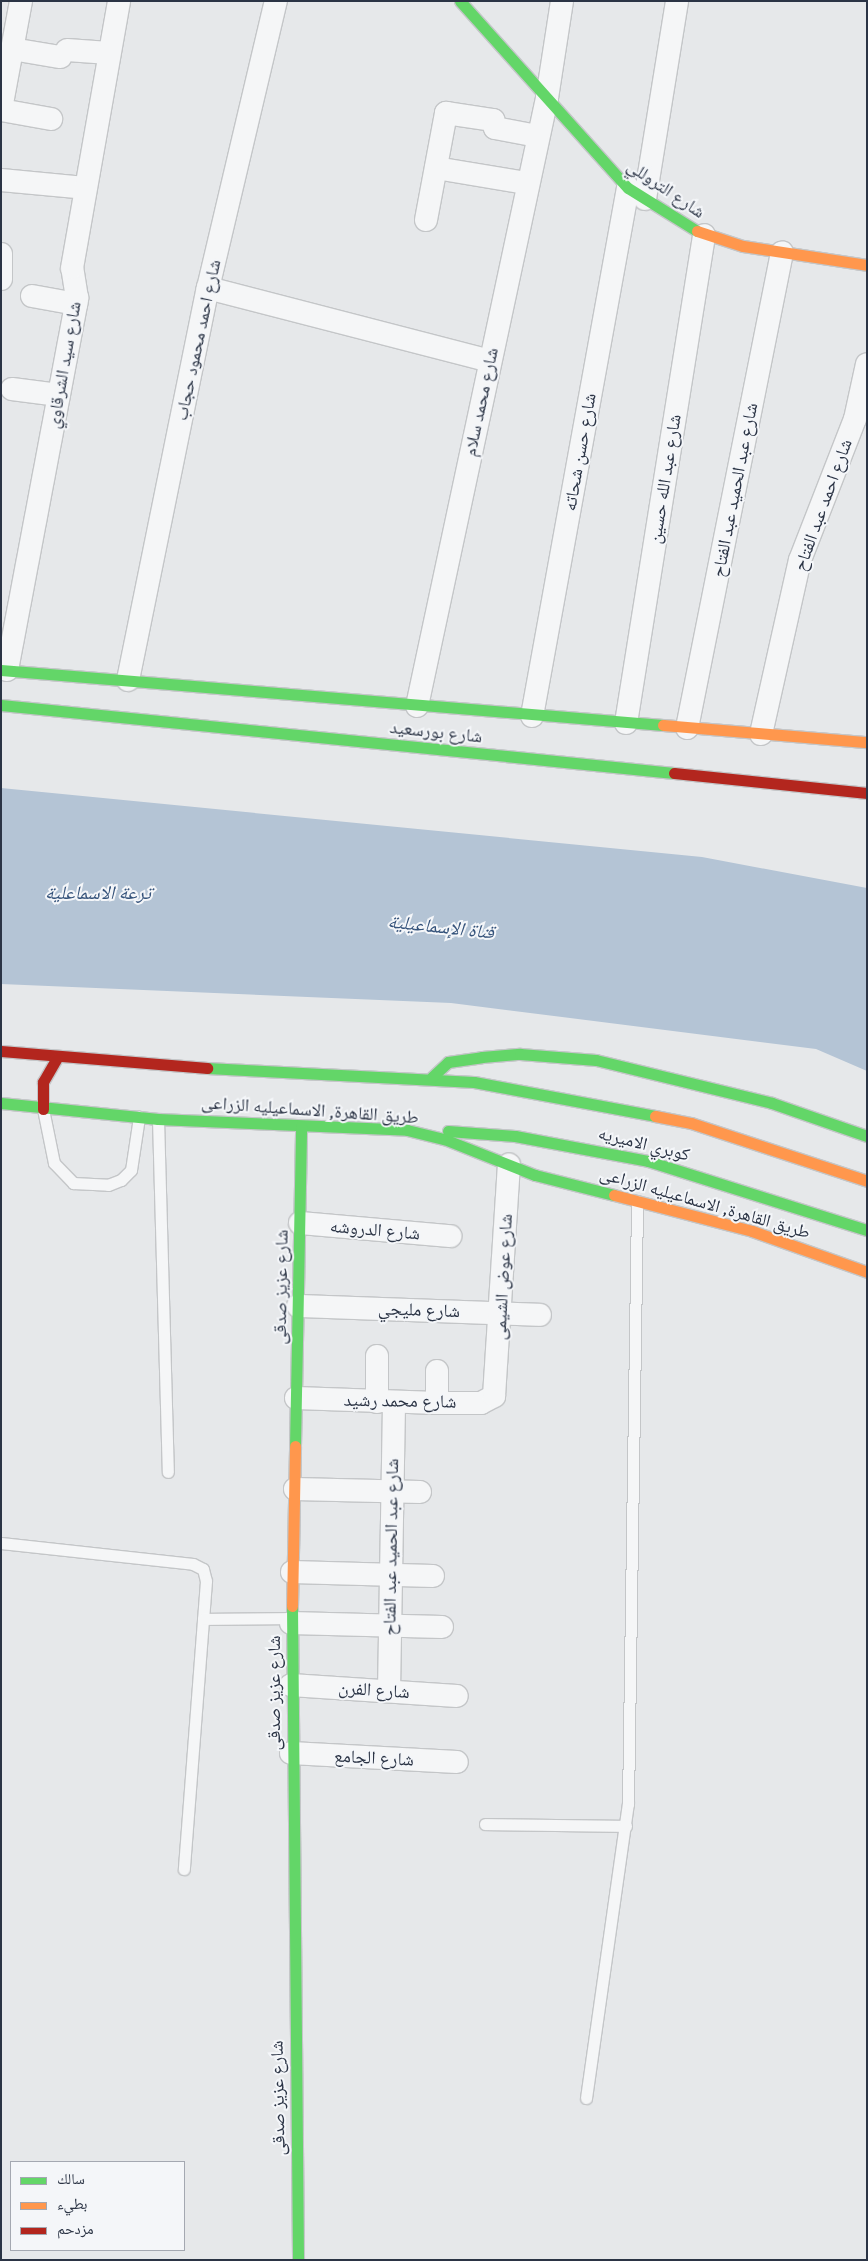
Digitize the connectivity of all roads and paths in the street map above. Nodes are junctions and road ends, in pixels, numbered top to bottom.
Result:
1 (21, 1) edge
2 (119, 1) edge
3 (276, 1) edge
4 (460, 1) edge
5 (562, 1) edge
6 (677, 1) edge
7 (12, 49) junction
8 (109, 53) junction
9 (547, 98) junction
10 (1, 110) edge
11 (51, 119) dead end
12 (537, 136) junction
13 (436, 168) junction
14 (1, 180) edge
15 (527, 183) junction
16 (85, 188) junction
17 (637, 194) junction
18 (426, 220) dead end
19 (704, 235) junction
20 (782, 252) junction
21 (1, 254) edge
22 (867, 265) edge
23 (1, 279) edge
24 (208, 288) junction
25 (32, 296) dead end
26 (76, 304) junction
27 (490, 361) junction
28 (867, 364) edge
29 (12, 389) dead end
30 (59, 396) junction
31 (4, 670) edge
32 (128, 680) junction
33 (1, 705) edge
34 (417, 706) junction
35 (532, 716) junction
36 (626, 723) junction
37 (687, 728) junction
38 (761, 734) junction
39 (867, 742) edge
40 (867, 794) edge
41 (1, 1052) edge
42 (57, 1058) junction
43 (432, 1077) junction
44 (1, 1103) edge
45 (43, 1108) junction
46 (139, 1117) junction
47 (158, 1119) junction
48 (301, 1126) junction
49 (407, 1130) junction
50 (867, 1136) edge
51 (509, 1164) junction
52 (867, 1181) edge
53 (637, 1199) junction
54 (300, 1223) junction
55 (867, 1230) edge
56 (450, 1236) dead end
57 (867, 1272) edge
58 (298, 1306) junction
59 (501, 1313) junction
60 (540, 1315) dead end
61 (377, 1356) dead end
62 (437, 1371) dead end
63 (496, 1389) joint
64 (296, 1398) junction
65 (385, 1403) junction
66 (437, 1403) junction
67 (168, 1472) dead end
68 (295, 1489) junction
69 (392, 1491) junction
70 (420, 1492) dead end
71 (1, 1543) edge
72 (292, 1572) junction
73 (391, 1575) junction
74 (433, 1576) dead end
75 (203, 1618) junction
76 (292, 1621) junction
77 (390, 1626) junction
78 (442, 1627) dead end
79 (291, 1685) junction
80 (389, 1691) junction
81 (457, 1696) dead end
82 (291, 1753) junction
83 (457, 1762) dead end
84 (485, 1824) dead end
85 (626, 1826) junction
86 (184, 1869) dead end
87 (586, 2098) dead end
88 (298, 2260) edge

1 - 7 street
2 - 8 street, شارع سيد الشرقاوي
3 - 24 street, شارع احمد محمود حجاب
4 - 9 main road, شارع التروللي
5 - 9 street, شارع محمد سلام
6 - 17 street, شارع حسن شحاته
7 - 8 street
7 - 10 street
8 - 16 street, شارع سيد الشرقاوي
9 - 12 street, شارع محمد سلام
9 - 17 main road, شارع التروللي
10 - 11 street
12 - 13 street
12 - 15 street, شارع محمد سلام
13 - 15 street
13 - 18 street
14 - 16 street
15 - 27 street, شارع محمد سلام
16 - 26 street, شارع سيد الشرقاوي
17 - 19 main road, شارع التروللي
17 - 35 street, شارع حسن شحاته
19 - 20 main road, شارع التروللي
19 - 36 street, شارع عبد الله حسين
20 - 22 main road, شارع التروللي
20 - 37 street, شارع عبد الحميد عبد الفتاح
21 - 23 street
24 - 27 street
24 - 32 street, شارع احمد محمود حجاب
25 - 26 street
26 - 30 street, شارع سيد الشرقاوي
27 - 34 street, شارع محمد سلام
28 - 38 street, شارع احمد عبد الفتاح
29 - 30 street
30 - 31 street, شارع سيد الشرقاوي
31 - 32 main road, شارع بورسعيد
32 - 34 main road, شارع بورسعيد
33 - 40 main road, شارع بورسعيد
34 - 35 main road, شارع بورسعيد
35 - 36 main road, شارع بورسعيد
36 - 37 main road, شارع بورسعيد
37 - 38 main road, شارع بورسعيد
38 - 39 main road, شارع بورسعيد
41 - 42 main road, طريق القاهرة, الاسماعيليه الزراعى
42 - 43 main road, طريق القاهرة, الاسماعيليه الزراعى
42 - 45 main road
43 - 50 main road
43 - 52 main road, كوبري الاميريه
44 - 45 main road, طريق القاهرة, الاسماعيليه الزراعى
45 - 46 main road, طريق القاهرة, الاسماعيليه الزراعى
45 - 46 lane
46 - 47 main road, طريق القاهرة, الاسماعيليه الزراعى
47 - 48 main road, طريق القاهرة, الاسماعيليه الزراعى
47 - 67 lane
48 - 49 main road, طريق القاهرة, الاسماعيليه الزراعى
48 - 54 main road, شارع عزيز صدقى
49 - 51 main road, طريق القاهرة, الاسماعيليه الزراعى
49 - 55 main road, كوبري الاميريه
51 - 53 main road, طريق القاهرة, الاسماعيليه الزراعى
51 - 59 street, شارع عوض الشيمى
53 - 57 main road, طريق القاهرة, الاسماعيليه الزراعى
53 - 85 lane
54 - 56 street, شارع الدروشه
54 - 58 main road, شارع عزيز صدقى
58 - 59 street, شارع مليجي
58 - 64 main road, شارع عزيز صدقى
59 - 60 street, شارع مليجي
59 - 63 street, شارع عوض الشيمى
61 - 65 street, شارع عبد الحميد عبد الفتاح
62 - 66 street
63 - 66 street, شارع محمد رشيد
64 - 65 street, شارع محمد رشيد
64 - 68 main road, شارع عزيز صدقى
65 - 66 street, شارع محمد رشيد
65 - 69 street, شارع عبد الحميد عبد الفتاح
68 - 69 street
68 - 72 main road, شارع عزيز صدقى
69 - 70 street
69 - 73 street, شارع عبد الحميد عبد الفتاح
71 - 75 lane
72 - 73 street
72 - 76 main road, شارع عزيز صدقى
73 - 74 street
73 - 77 street, شارع عبد الحميد عبد الفتاح
75 - 76 lane
75 - 86 lane
76 - 77 street
76 - 79 main road, شارع عزيز صدقى
77 - 78 street
77 - 80 street, شارع عبد الحميد عبد الفتاح
79 - 80 street, شارع الفرن
79 - 82 main road, شارع عزيز صدقى
80 - 81 street, شارع الفرن
82 - 83 street, شارع الجامع
82 - 88 main road, شارع عزيز صدقى
84 - 85 lane
85 - 87 lane

